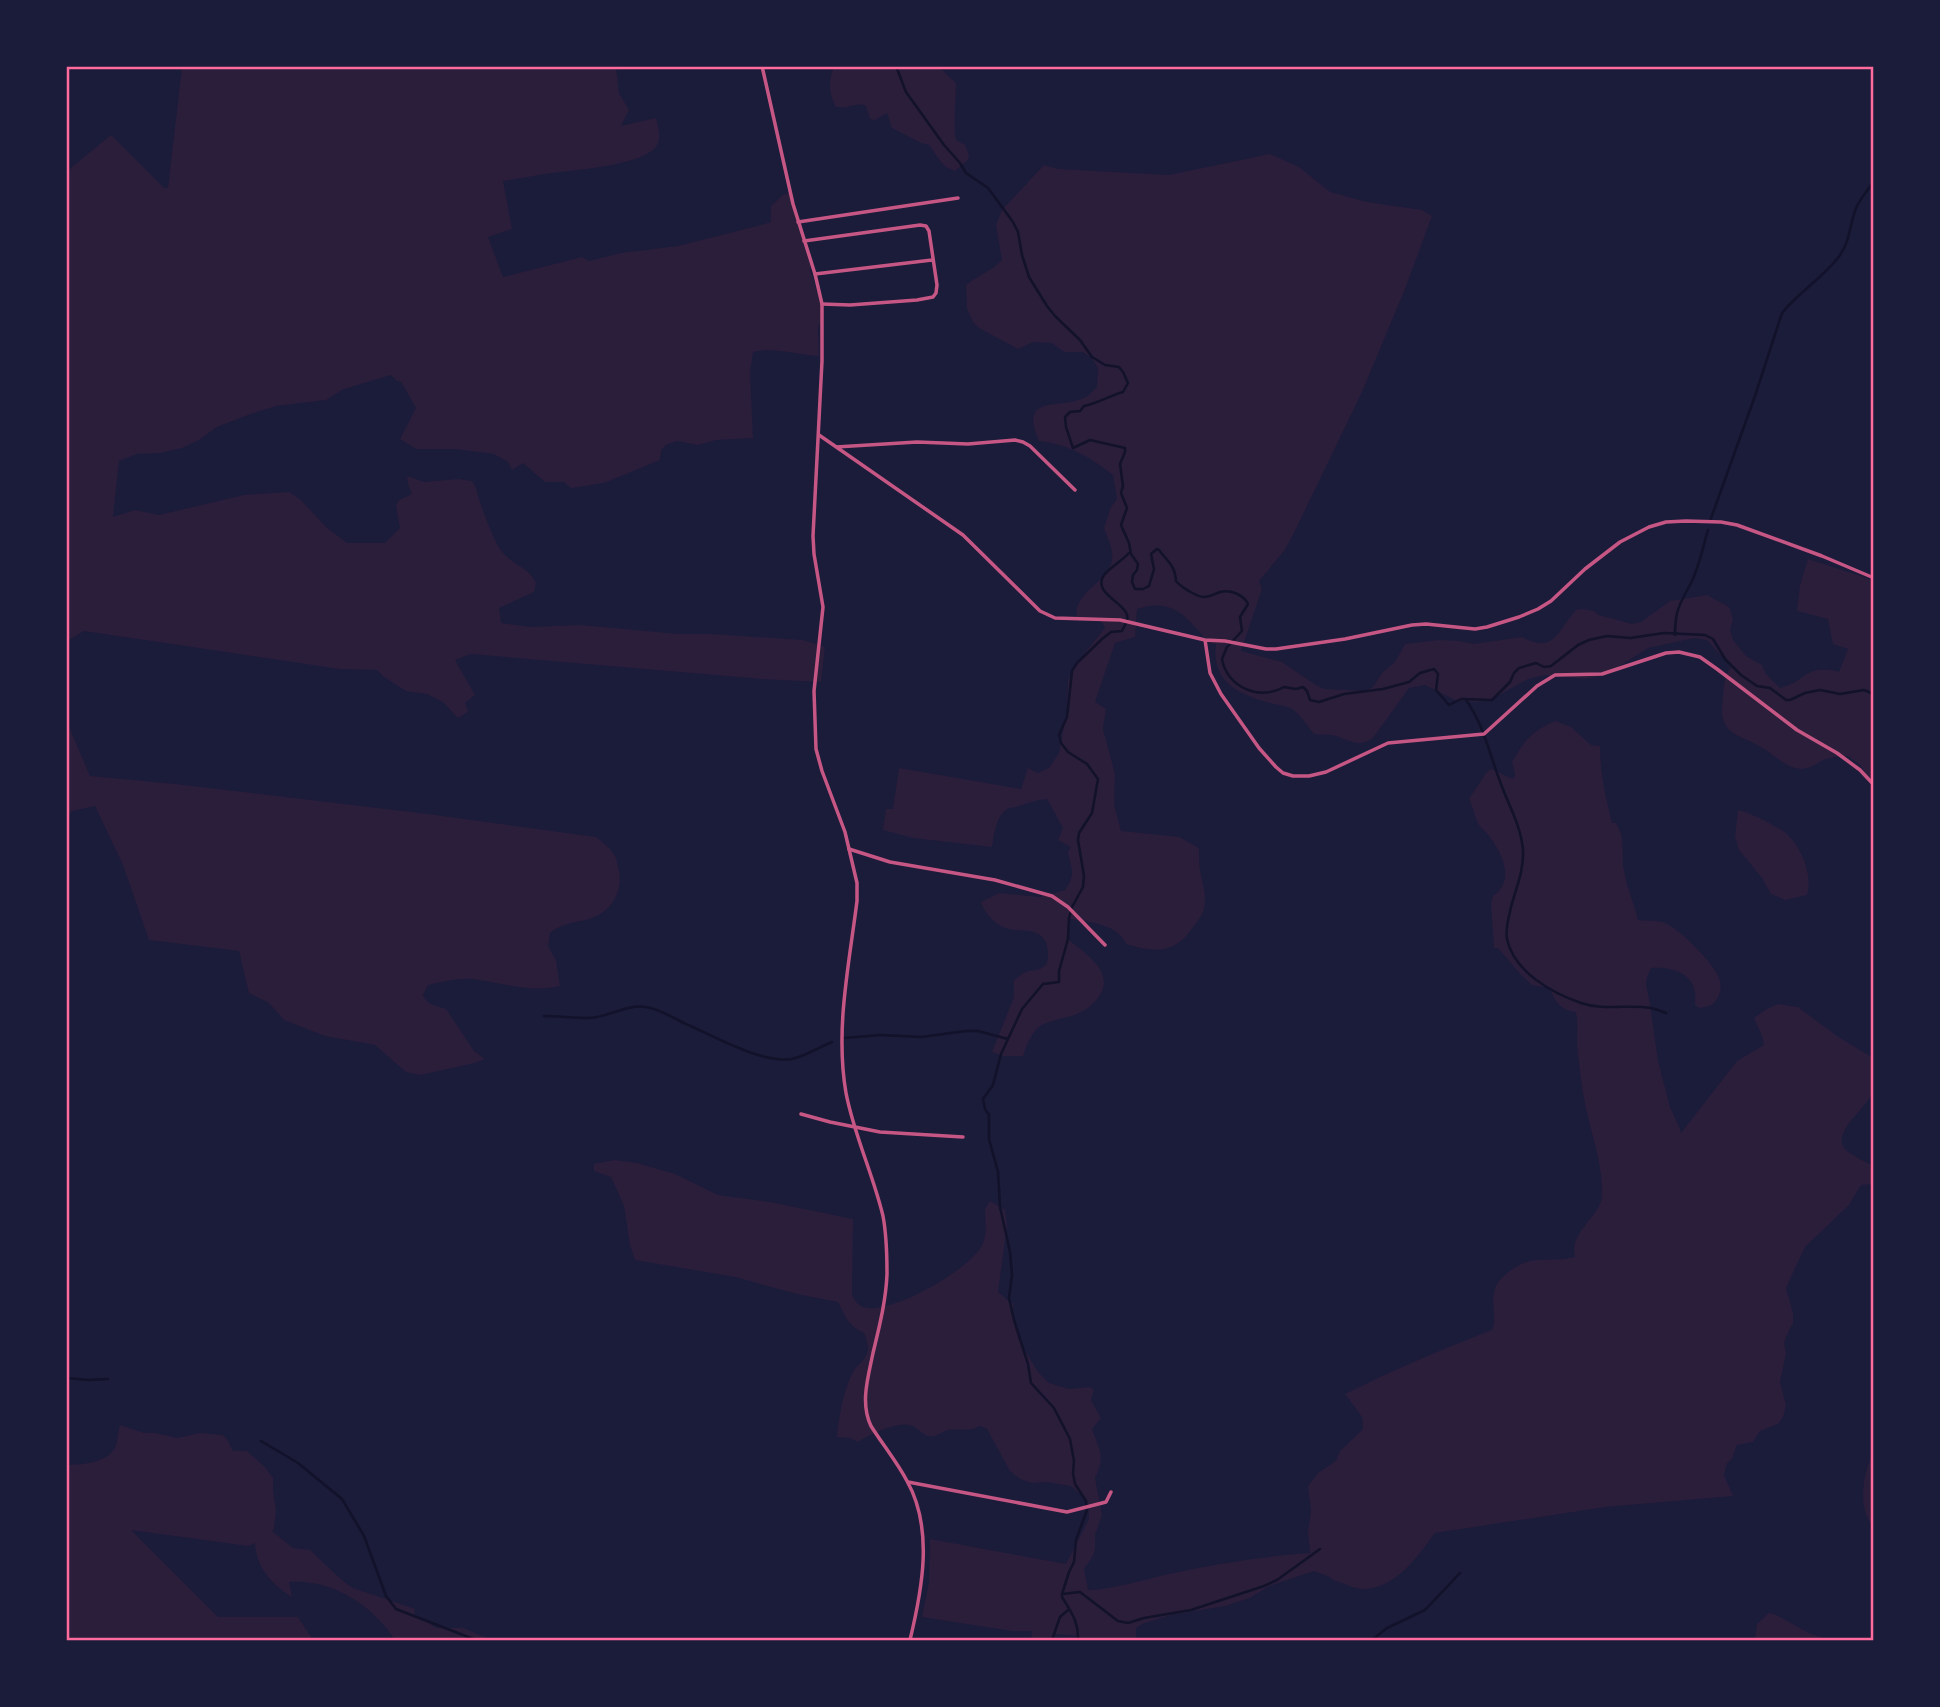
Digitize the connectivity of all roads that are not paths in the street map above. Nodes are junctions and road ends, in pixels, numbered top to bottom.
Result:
1 (762, 66) edge
2 (958, 198) dead end
3 (798, 222) junction
4 (804, 241) junction
5 (932, 260) junction
6 (815, 274) junction
7 (822, 304) junction
8 (818, 435) junction
9 (836, 447) junction
10 (1075, 490) dead end
11 (1874, 579) edge
12 (1205, 640) junction
13 (1874, 785) edge
14 (849, 849) junction
15 (1105, 945) dead end
16 (801, 1114) dead end
17 (854, 1127) junction
18 (963, 1137) dead end
19 (908, 1482) junction
20 (1111, 1492) dead end
21 (910, 1640) edge

1 - 3 street
2 - 3 street
3 - 4 street
4 - 5 street
4 - 6 street
5 - 6 street
5 - 7 street
6 - 7 street
7 - 8 street
8 - 9 street
8 - 14 street
9 - 10 street
9 - 12 street
11 - 12 street
12 - 13 street
14 - 15 street
14 - 17 street
16 - 17 street
17 - 18 street
17 - 19 street
19 - 20 street
19 - 21 street

